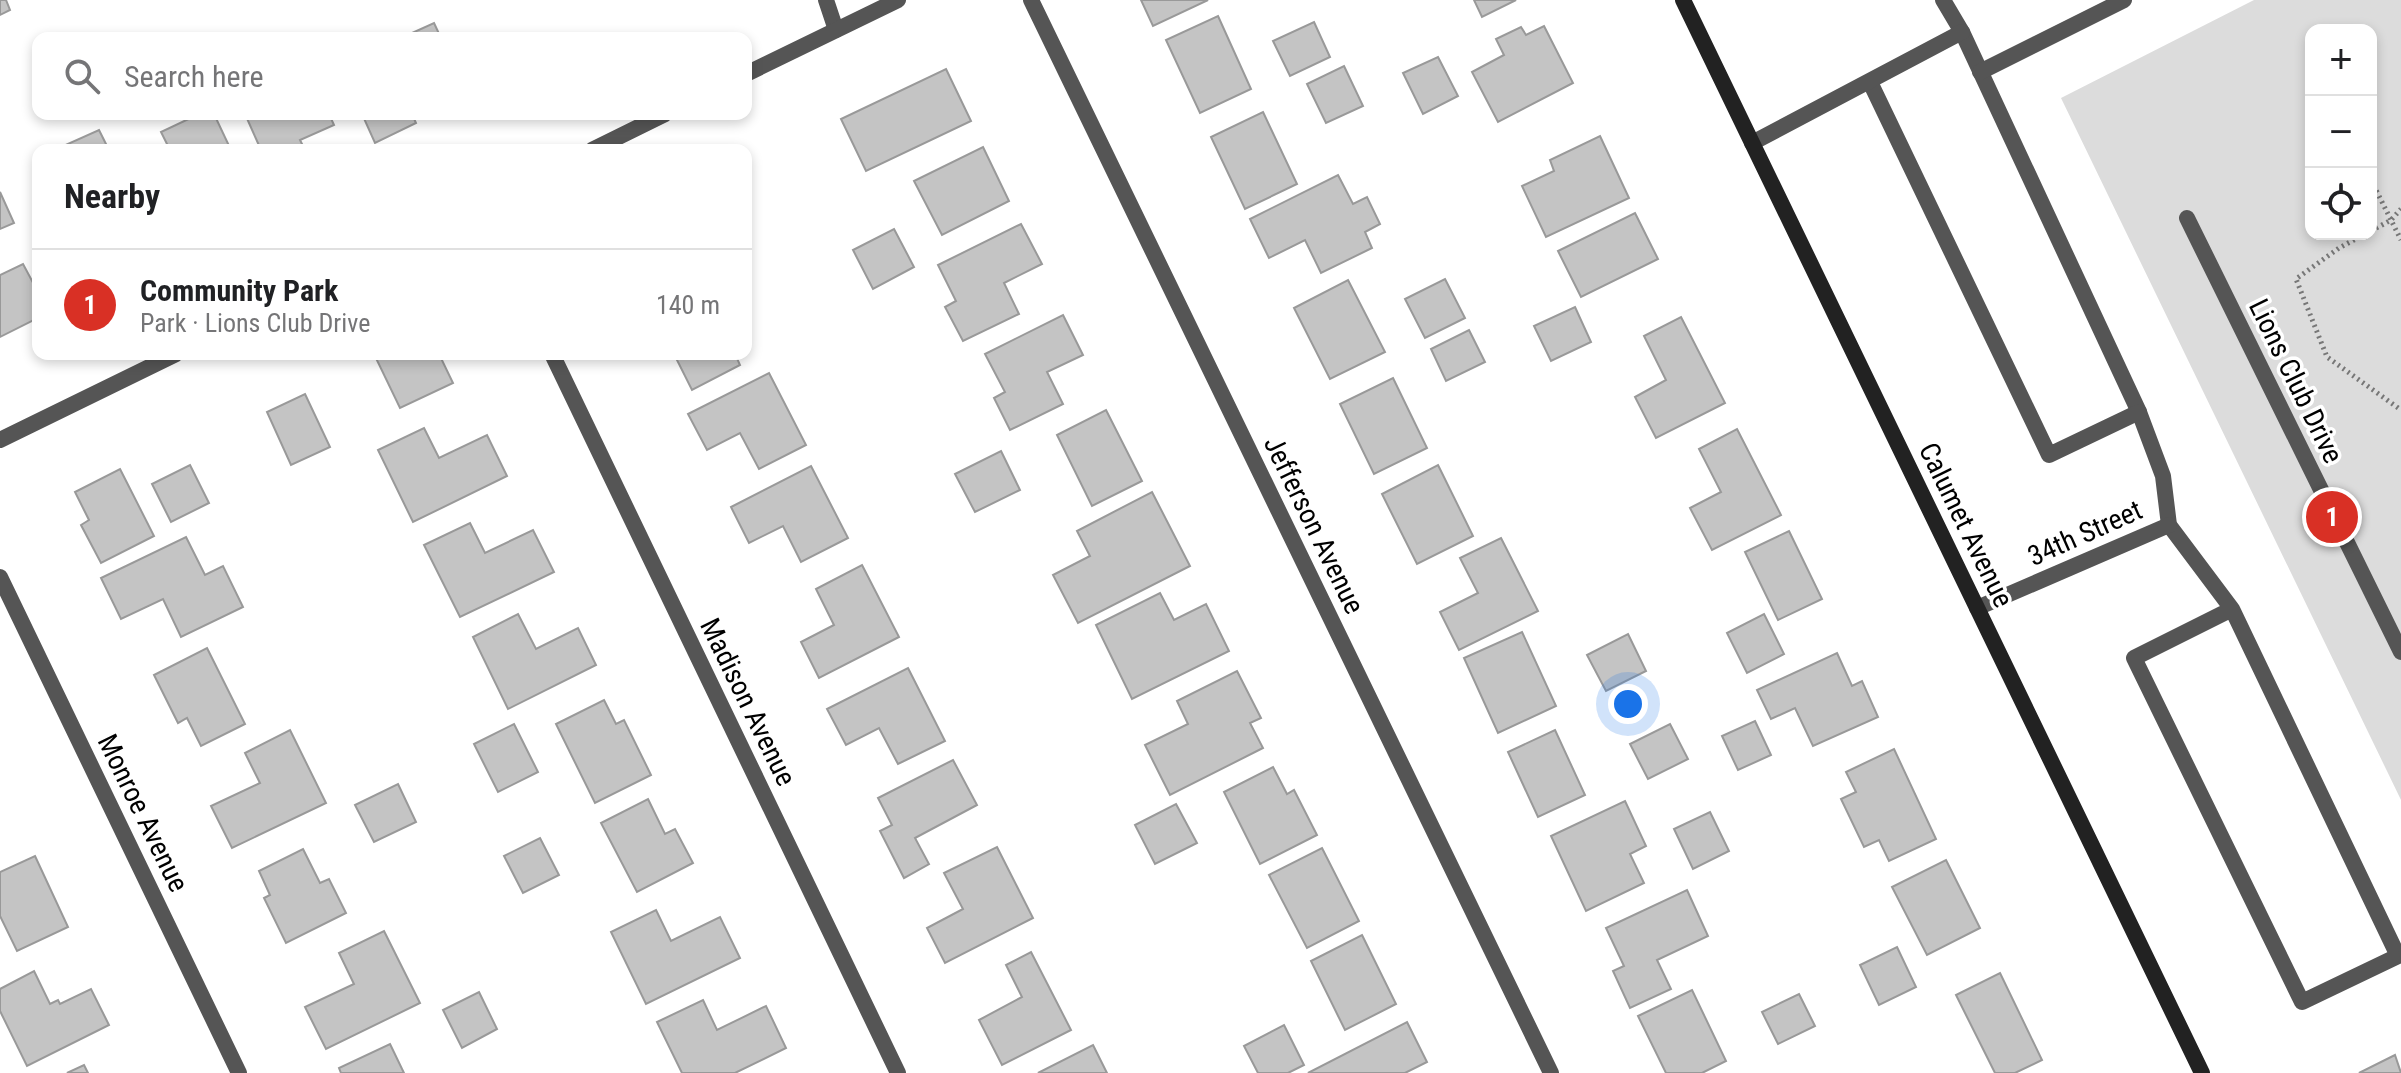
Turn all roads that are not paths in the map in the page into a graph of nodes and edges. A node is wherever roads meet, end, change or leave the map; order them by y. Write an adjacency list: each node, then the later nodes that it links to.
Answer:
1 (826, 0): 7 (street)
2 (898, 0): 7 (street)
3 (1031, 0): 27 (street, Jefferson Avenue)
4 (1683, 0): 13 (main road, Calumet Avenue)
5 (1943, 0): 8 (street)
6 (2124, 0): 10 (street)
7 (836, 30): 9 (street)
8 (1962, 32): 10 (street); 11 (street)
9 (752, 71)
10 (1980, 72): 18 (street)
11 (1870, 82): 13 (street); 18 (street)
12 (653, 120): 14 (street)
13 (1752, 143): 22 (main road, Calumet Avenue)
14 (604, 144)
15 (2187, 218): 24 (street, Lions Club Drive)
16 (164, 360): 19 (street)
17 (555, 360): 26 (street, Madison Avenue)
18 (2139, 412): 20 (street)
19 (0, 440)
20 (2169, 525): 22 (street, 34th Street); 23 (street)
21 (0, 577): 25 (street, Monroe Avenue)
22 (1977, 608): 28 (main road, Calumet Avenue)
23 (2232, 609): 23 (street)
24 (2401, 652)
25 (239, 1073)
26 (898, 1073)
27 (1551, 1073)
28 (2202, 1073)

